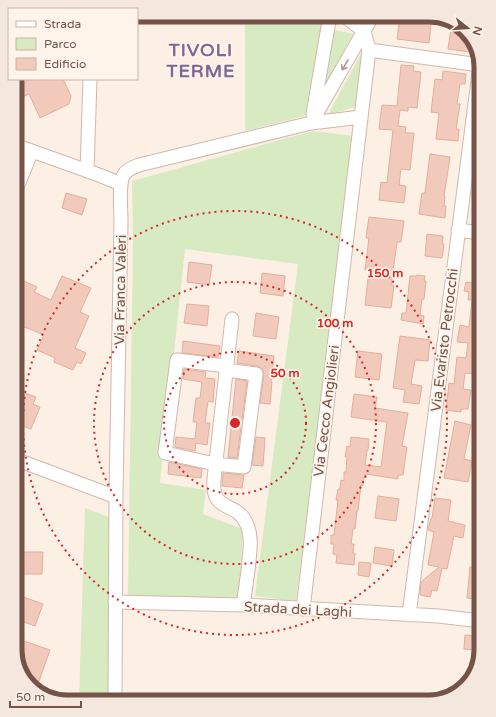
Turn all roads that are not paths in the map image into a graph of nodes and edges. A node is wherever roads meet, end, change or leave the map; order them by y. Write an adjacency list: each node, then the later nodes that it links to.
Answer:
1 (329, 22): 10 (street)
2 (352, 22): 4 (street)
3 (369, 22): 4 (street)
4 (364, 31): 5 (street, Via Cecco Angiolieri); 10 (street, one-way to 10)
5 (368, 50): 6 (street); 9 (street, Via Cecco Angiolieri)
6 (474, 64)
7 (90, 80): 14 (street)
8 (474, 110): 17 (street, Via Evaristo Petrocchi)
9 (361, 117): 10 (street); 26 (street, Via Cecco Angiolieri)
10 (311, 123): 13 (street)
11 (22, 148): 12 (street)
12 (32, 152): 14 (street); 15 (street)
13 (139, 165): 14 (street); 16 (street)
14 (93, 173): 16 (street)
15 (22, 176)
16 (121, 184): 23 (street, Via Franca Valeri)
17 (458, 230): 18 (street); 27 (street, Via Evaristo Petrocchi)
18 (474, 232)
19 (232, 319): 20 (street)
20 (226, 368): 22 (street); 22 (street); 22 (street)
21 (22, 462): 23 (street)
22 (215, 464): 25 (street)
23 (116, 497): 24 (street, Via Franca Valeri)
24 (115, 602): 25 (street, Strada dei Laghi); 29 (street, Via Franca Valeri)
25 (244, 606): 26 (street, Strada dei Laghi)
26 (302, 609): 27 (street, Strada dei Laghi)
27 (409, 615): 28 (street, Strada dei Laghi)
28 (474, 620)
29 (114, 695)

